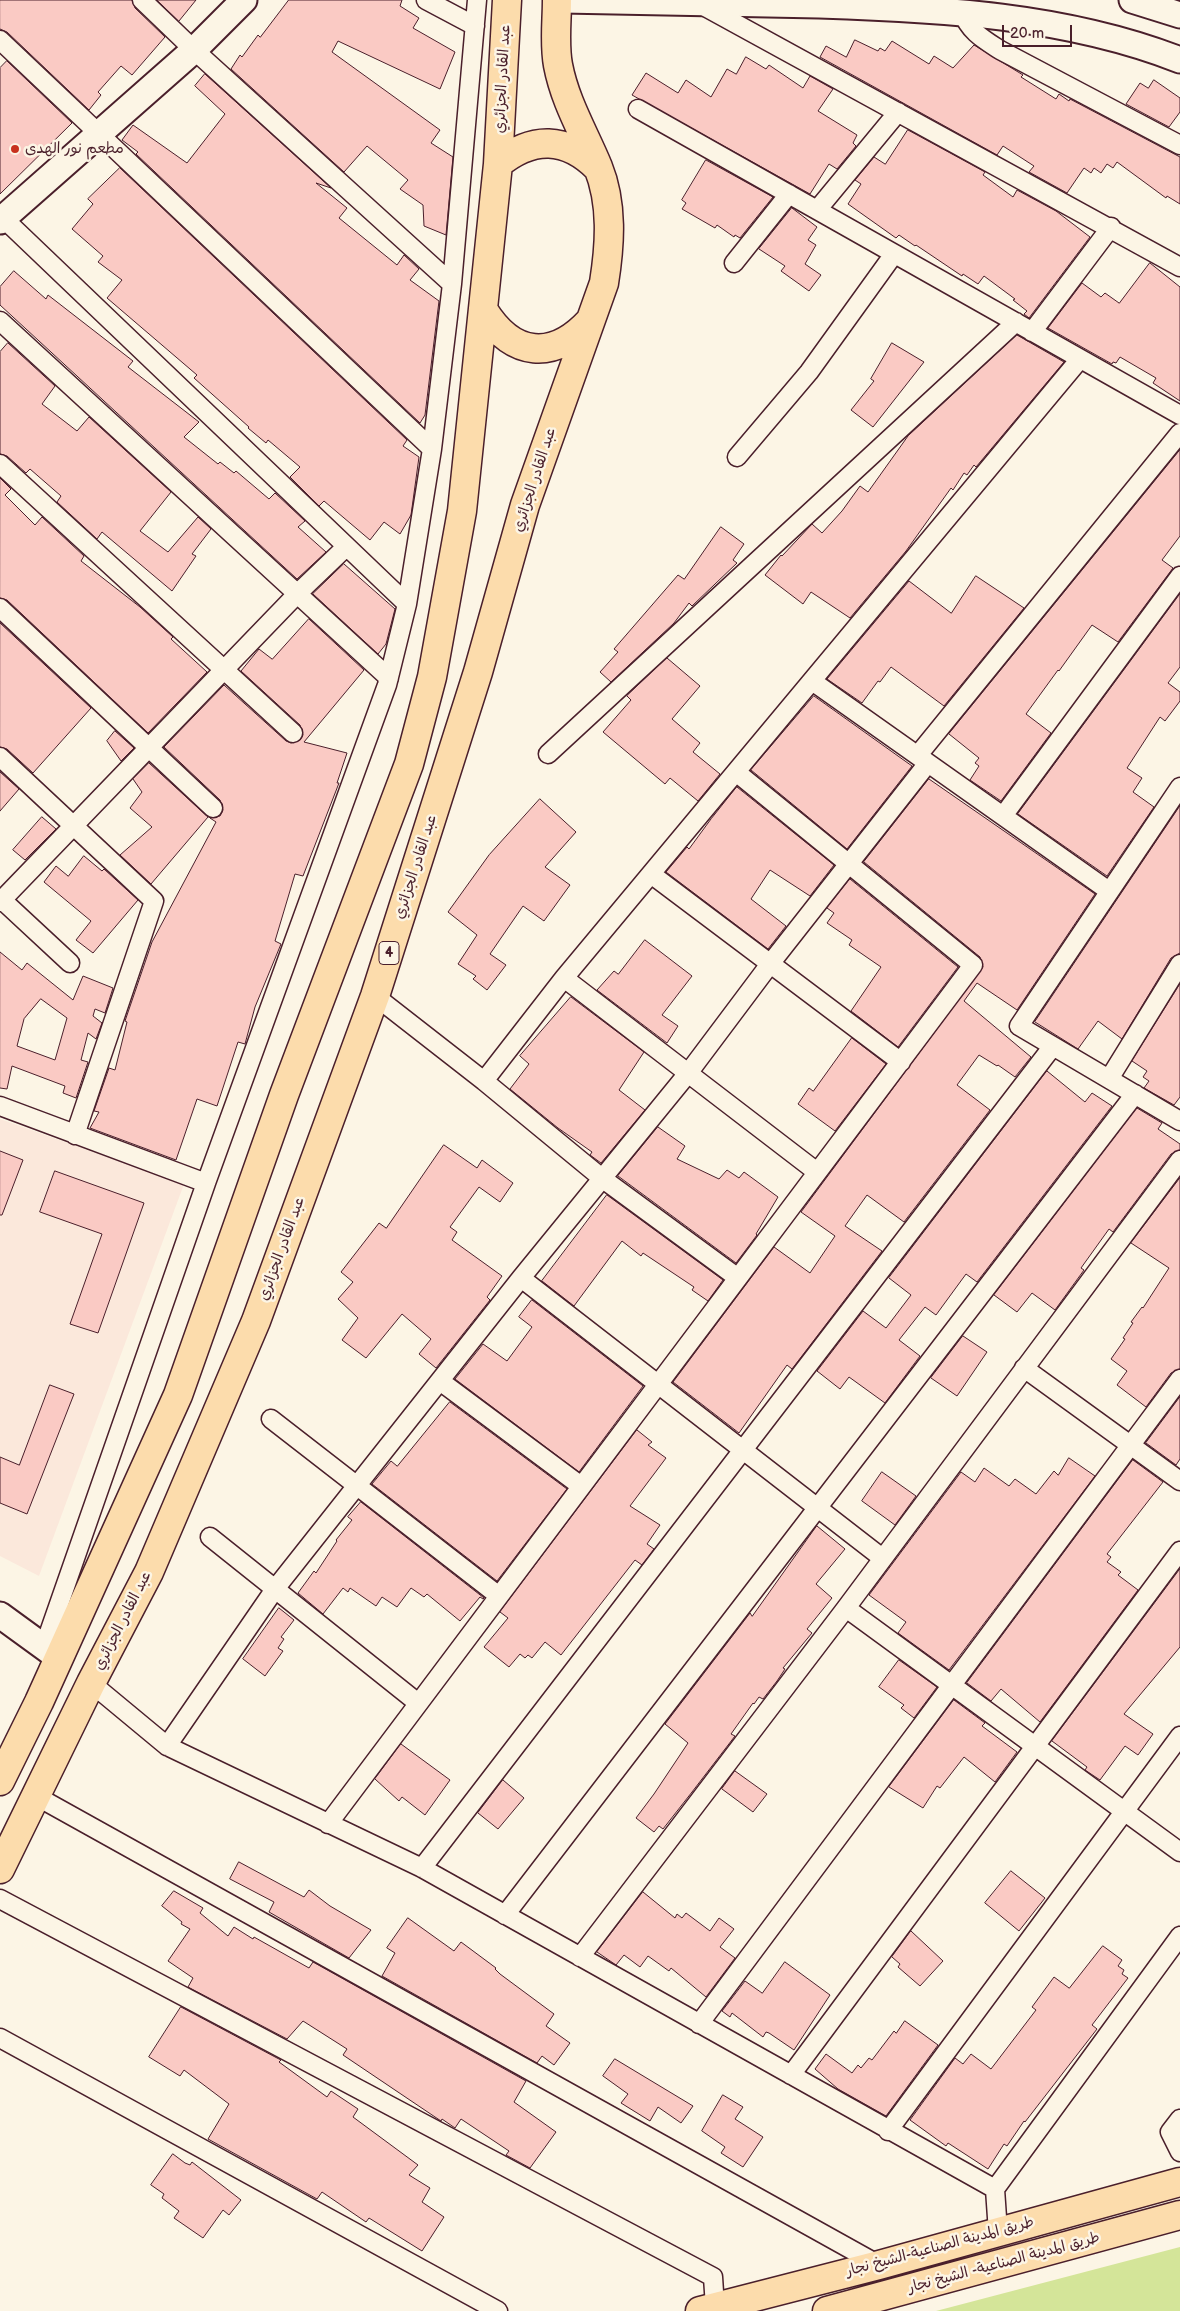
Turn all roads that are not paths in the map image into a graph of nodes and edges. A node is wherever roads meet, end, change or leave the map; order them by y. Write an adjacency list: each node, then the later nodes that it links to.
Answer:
1 (142, 0): 13 (street)
2 (244, 0): 13 (street)
3 (426, 0): 11 (street)
4 (477, 0): 11 (street)
5 (507, 0): 19 (main road, عبد القادر الجزائري)
6 (557, 0): 8 (street); 20 (main road, عبد القادر الجزائري / 4)
7 (1132, 0): 10 (street)
8 (698, 3): 9 (street); 16 (street)
9 (962, 6): 14 (street); 18 (street)
10 (1180, 15)
11 (475, 26): 28 (street)
12 (0, 40): 17 (street)
13 (194, 50): 17 (street); 28 (street)
14 (1180, 60)
15 (638, 109): 21 (street)
16 (898, 112): 22 (street); 24 (street)
17 (100, 133): 23 (street); 37 (street)
18 (1180, 145)
19 (498, 164): 20 (main road); 29 (main road, عبد القادر الجزائري)
20 (599, 169): 30 (main road, عبد القادر الجزائري / 4)
21 (789, 194): 22 (street); 26 (street)
22 (816, 210): 25 (street)
23 (1, 218): 40 (street)
24 (1111, 228): 27 (street); 33 (street)
25 (894, 254): 32 (street); 38 (street)
26 (734, 263)
27 (1180, 267)
28 (452, 284): 37 (street)
29 (484, 311): 30 (main road); 100 (main road, عبد القادر الجزائري)
30 (591, 320): 66 (main road, عبد القادر الجزائري / 4)
31 (0, 321): 42 (street)
32 (1016, 322): 33 (street); 50 (street)
33 (1032, 332): 34 (street)
34 (1080, 359): 35 (street); 47 (street)
35 (1180, 416)
36 (1180, 434): 52 (street)
37 (432, 449): 43 (street)
38 (737, 457)
39 (0, 464): 45 (street)
40 (346, 547): 42 (street); 43 (street)
41 (1180, 576): 56 (street)
42 (298, 593): 45 (street); 46 (street)
43 (407, 604): 46 (street)
44 (0, 608): 49 (street)
45 (225, 670): 48 (street); 49 (street)
46 (389, 678): 79 (street)
47 (812, 681): 52 (street); 53 (street)
48 (293, 733)
49 (149, 748): 55 (street); 57 (street)
50 (548, 754)
51 (0, 757): 57 (street)
52 (923, 759): 56 (street); 58 (street)
53 (736, 772): 58 (street); 59 (street)
54 (1180, 787): 60 (street)
55 (214, 808)
56 (1003, 816): 60 (street)
57 (74, 826): 61 (street); 75 (street)
58 (850, 863): 63 (street); 68 (street)
59 (651, 874): 63 (street); 65 (street)
60 (1109, 891): 67 (street)
61 (1, 900): 62 (street)
62 (70, 963)
63 (770, 964): 68 (street); 69 (street)
64 (1180, 964): 70 (street)
65 (564, 978): 69 (street); 71 (street)
66 (375, 996): 71 (street); 101 (main road, عبد القادر الجزائري / 4)
67 (1053, 1046): 70 (street); 88 (street)
68 (901, 1062): 77 (street)
69 (688, 1072): 77 (street); 78 (street)
70 (1109, 1079): 72 (street)
71 (484, 1081): 78 (street)
72 (1135, 1094): 74 (street); 92 (street)
73 (0, 1106): 75 (street)
74 (1180, 1121)
75 (74, 1135): 79 (street)
76 (1180, 1160): 82 (street)
77 (817, 1172): 81 (street)
78 (603, 1179): 80 (street); 81 (street)
79 (206, 1183): 100 (street)
80 (521, 1278): 84 (street); 85 (street)
81 (738, 1278): 85 (street)
82 (1024, 1368): 87 (street); 95 (street)
83 (1180, 1379): 87 (street)
84 (440, 1381): 90 (street); 91 (street)
85 (658, 1384): 88 (street); 91 (street)
86 (271, 1420): 90 (street)
87 (1130, 1446): 89 (street); 102 (street)
88 (743, 1450): 92 (street); 112 (street)
89 (1180, 1481)
90 (357, 1486): 96 (street); 97 (street)
91 (581, 1486): 97 (street)
92 (818, 1508): 95 (street); 115 (street)
93 (210, 1537): 96 (street)
94 (1180, 1551): 106 (street)
95 (881, 1558): 98 (street)
96 (276, 1589): 103 (street); 105 (street)
97 (499, 1596): 103 (street)
98 (846, 1608): 102 (street); 117 (street)
99 (0, 1614): 100 (street)
100 (52, 1652): 107 (main road, عبد القادر الجزائري)
101 (91, 1683): 105 (street); 108 (main road, عبد القادر الجزائري / 4)
102 (952, 1685): 106 (street); 118 (street)
103 (418, 1703): 110 (street)
104 (1180, 1736): 109 (street)
105 (167, 1746): 110 (street)
106 (1035, 1746): 109 (street); 120 (street)
107 (0, 1781)
108 (36, 1796): 113 (main road, عبد القادر الجزائري / 4); 128 (street)
109 (1124, 1812): 111 (street); 122 (street)
110 (328, 1824): 112 (street)
111 (1180, 1852)
112 (422, 1868): 115 (street)
113 (0, 1869)
114 (0, 1898): 130 (street)
115 (505, 1915): 117 (street)
116 (1180, 1936): 125 (street)
117 (580, 1957): 118 (street)
118 (699, 2024): 120 (street)
119 (0, 2038): 131 (street)
120 (791, 2075): 122 (street)
121 (1180, 2119): 123 (street)
122 (888, 2130): 125 (street)
123 (1180, 2152)
124 (1180, 2182): 127 (main road, طريق المدينة الصناعية-الشيخ نجار)
125 (994, 2189): 127 (street)
126 (1180, 2215): 132 (main road, طريق المدينة الصناعية- الشيخ نجار)
127 (998, 2232): 128 (main road, طريق المدينة الصناعية-الشيخ نجار)
128 (879, 2265): 129 (main road, طريق المدينة الصناعية-الشيخ نجار)
129 (760, 2303): 130 (main road, طريق المدينة الصناعية-الشيخ نجار)
130 (708, 2309)
131 (498, 2311)
132 (827, 2311)

